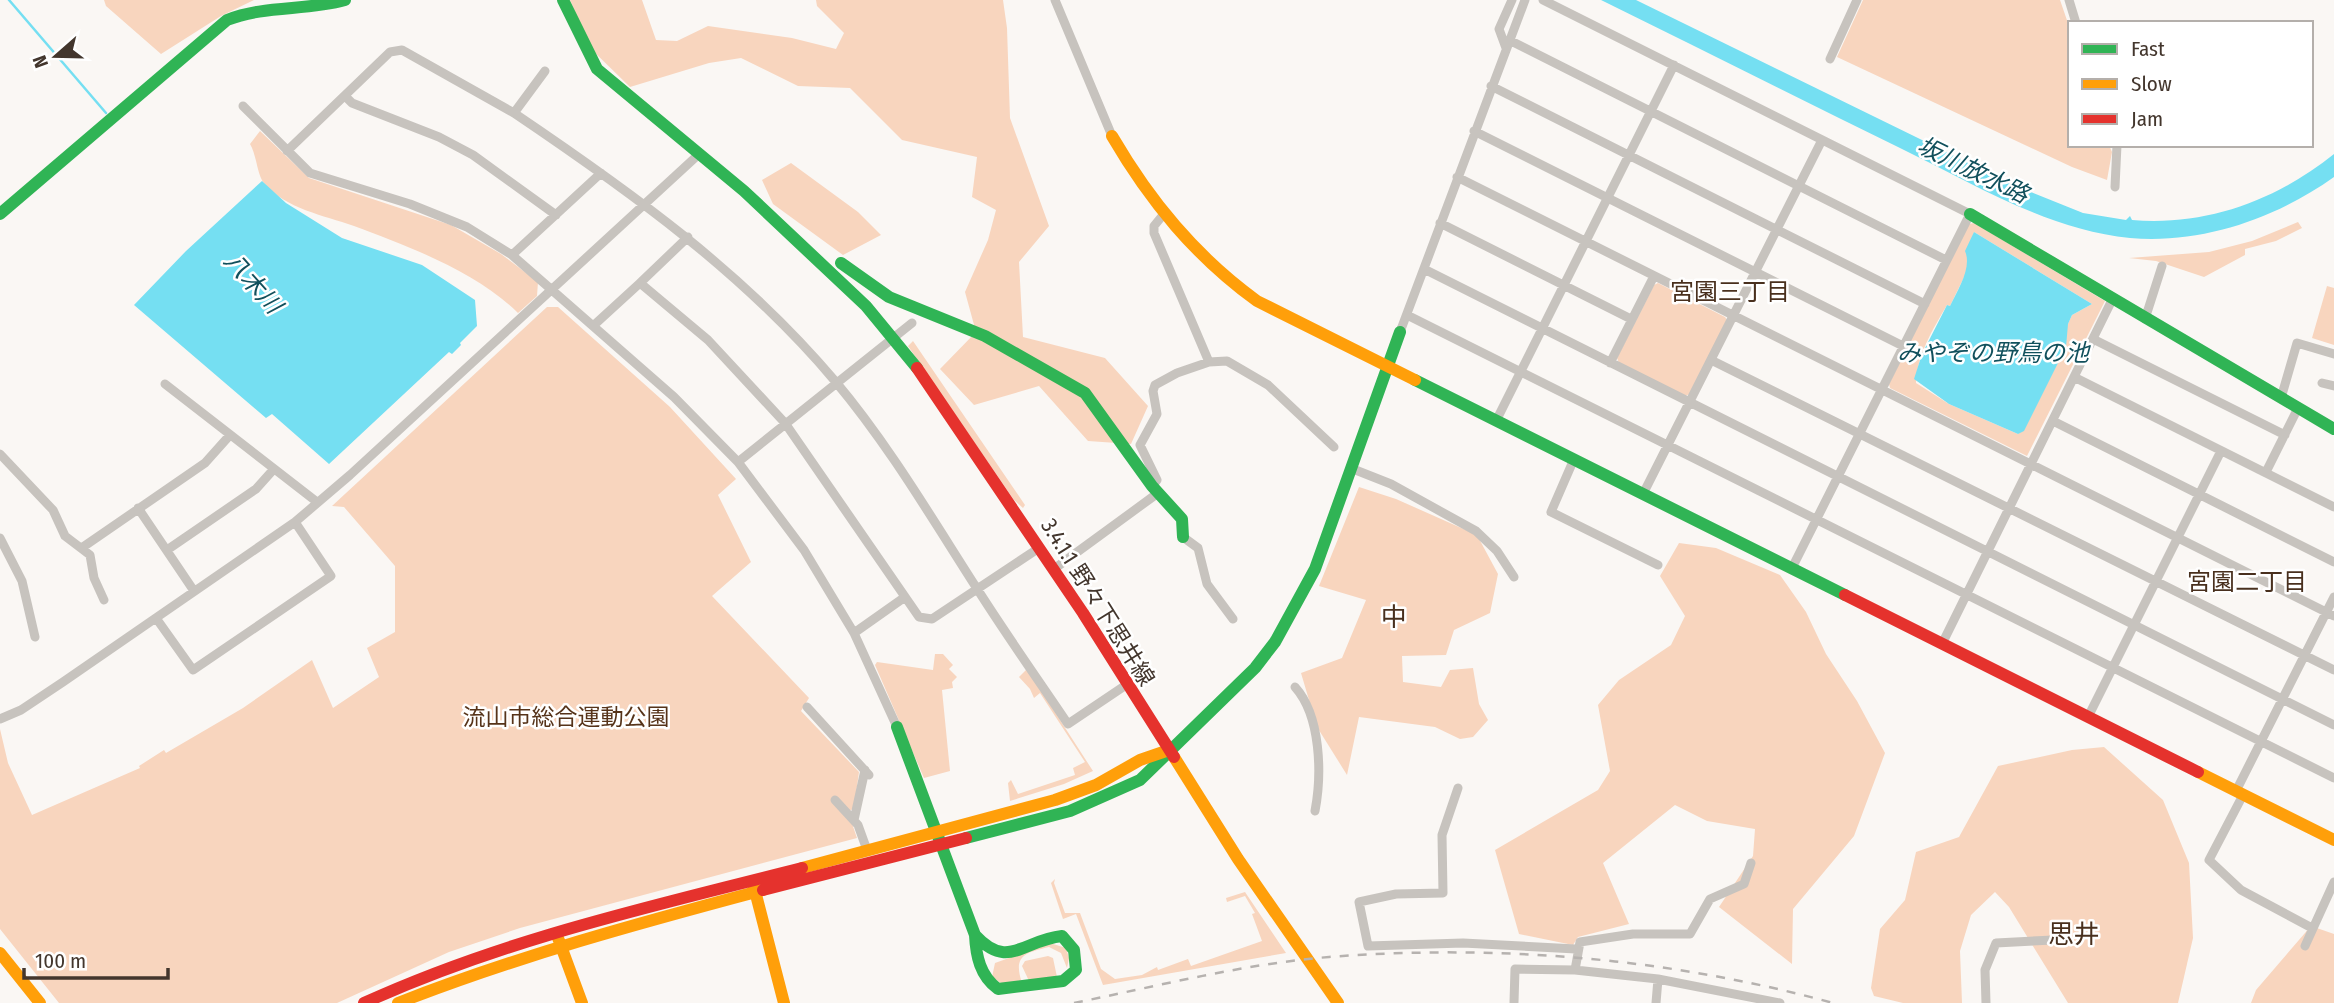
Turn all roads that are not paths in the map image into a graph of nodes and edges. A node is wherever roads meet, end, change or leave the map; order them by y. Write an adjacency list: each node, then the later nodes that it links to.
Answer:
1 (345, 0): 32 (street)
2 (563, 0): 25 (street, 3.4.1.1 野々下思井線)
3 (1055, 0): 20 (street)
4 (1512, 0): 10 (street)
5 (1524, 0): 10 (street)
6 (1543, 0): 12 (street)
7 (1857, 0): 11 (street)
8 (2069, 0): 9 (street)
9 (2075, 21)
10 (1507, 44): 14 (street); 17 (street)
11 (1830, 59)
12 (1674, 65): 17 (street); 21 (street)
13 (545, 71): 18 (street)
14 (1491, 86): 19 (street); 24 (street)
15 (345, 96): 18 (street); 23 (street); 34 (street)
16 (243, 106): 23 (street)
17 (1650, 111): 24 (street); 28 (street)
18 (514, 113): 26 (street)
19 (1474, 131): 27 (street); 30 (street)
20 (1112, 136): 35 (street)
21 (1821, 142): 28 (street); 33 (street)
22 (2117, 147): 29 (street)
23 (287, 151): 40 (street)
24 (1629, 154): 30 (street); 37 (street)
25 (698, 155): 31 (street); 60 (street, 3.4.1.1 野々下思井線)
26 (601, 173): 31 (street); 34 (street)
27 (1457, 177): 36 (street); 39 (street)
28 (1799, 186): 37 (street); 41 (street)
29 (2115, 187)
30 (1607, 198): 39 (street); 45 (street)
31 (644, 204): 38 (street); 49 (street)
32 (0, 214)
33 (1970, 214): 41 (street); 50 (street)
34 (556, 215): 40 (street)
35 (1163, 215): 65 (street); 67 (street)
36 (1440, 223): 44 (street); 48 (street)
37 (1777, 230): 45 (street); 51 (street)
38 (688, 237): 47 (street); 70 (street)
39 (1585, 241): 46 (street); 48 (street)
40 (512, 255): 49 (street)
41 (1947, 260): 51 (street)
42 (841, 263): 96 (street)
43 (2162, 266): 55 (street)
44 (1424, 269): 52 (street); 58 (street)
45 (1756, 272): 53 (street); 62 (street)
46 (1654, 276): 53 (street); 54 (street)
47 (640, 283): 57 (street); 80 (street)
48 (1563, 285): 54 (street); 58 (street)
49 (551, 289): 57 (street); 99 (street)
50 (2112, 300): 55 (street); 61 (street)
51 (1925, 304): 62 (street)
52 (1406, 315): 59 (street); 68 (street)
53 (1733, 316): 64 (street); 74 (street)
54 (1631, 319): 66 (street)
55 (2145, 319): 75 (street)
56 (912, 323): 60 (street)
57 (593, 326): 90 (street)
58 (1542, 328): 66 (street); 68 (street)
59 (1400, 331): 67 (street)
60 (894, 338): 70 (street); 109 (street, 3.4.1.1 野々下思井線)
61 (2093, 339): 69 (street); 84 (street)
62 (1903, 346): 74 (street)
63 (2334, 354): 75 (street)
64 (1711, 360): 76 (street); 82 (street)
65 (1209, 362): 86 (street); 96 (street)
66 (1610, 363): 76 (street)
67 (1387, 367): 78 (street); 92 (street)
68 (1521, 371): 78 (street); 85 (street)
69 (2074, 377): 79 (street); 87 (street)
70 (836, 382): 80 (street); 118 (street)
71 (2322, 383): 73 (street)
72 (165, 384): 83 (street)
73 (2334, 387)
74 (1881, 390): 82 (street); 91 (street)
75 (2281, 398): 77 (street)
76 (1689, 403): 85 (street); 95 (street)
77 (2298, 408): 81 (street); 84 (street)
78 (1496, 421): 89 (street)
79 (2053, 421): 91 (street); 98 (street)
80 (785, 423): 90 (street); 121 (street)
81 (2334, 429)
82 (1860, 434): 95 (street); 100 (street)
83 (230, 435): 93 (street); 102 (street)
84 (2284, 435): 94 (street)
85 (1668, 446): 97 (street); 103 (street)
86 (1335, 447)
87 (2221, 452): 94 (street); 98 (street)
88 (0, 454): 108 (street)
89 (1574, 459): 97 (street); 113 (street)
90 (738, 462): 128 (street)
91 (2031, 464): 100 (street); 107 (street)
92 (1353, 469): 116 (street); 143 (street)
93 (273, 470): 99 (street); 110 (street)
94 (2266, 472): 101 (street)
95 (1838, 477): 103 (street); 111 (street)
96 (1155, 489): 105 (street); 115 (street)
97 (1643, 494): 114 (street)
98 (2200, 495): 107 (street); 112 (street)
99 (317, 502): 104 (street)
100 (2010, 507): 111 (street); 117 (street)
101 (2334, 507)
102 (138, 508): 108 (street); 110 (street)
103 (1816, 520): 114 (street); 120 (street)
104 (295, 522): 119 (street); 125 (street)
105 (1183, 537): 126 (street)
106 (0, 538): 129 (street)
107 (2178, 538): 117 (street); 124 (street)
108 (83, 547): 123 (street)
109 (1039, 548): 115 (street, 3.4.1.1 野々下思井線); 118 (street)
110 (167, 550): 119 (street)
111 (1987, 551): 120 (street); 127 (street)
112 (2334, 562)
113 (1658, 565)
114 (1792, 568): 130 (street)
115 (1054, 569): 134 (street, 3.4.1.1 野々下思井線)
116 (1514, 577)
117 (2155, 581): 127 (street); 131 (street)
118 (978, 590): 121 (street); 134 (street)
119 (194, 592): 125 (street)
120 (1966, 594): 130 (street); 132 (street)
121 (905, 597): 128 (street)
122 (2334, 597): 124 (street)
123 (104, 600)
124 (2330, 614): 131 (street)
125 (156, 618): 139 (street)
126 (1233, 619)
127 (2134, 625): 132 (street); 136 (street)
128 (854, 632): 141 (street)
129 (35, 637)
130 (1942, 644): 138 (street)
131 (2304, 656): 133 (street); 136 (street)
132 (2113, 668): 138 (street); 142 (street)
133 (2334, 670)
134 (1126, 685): 143 (street, 3.4.1.1 野々下思井線)
135 (1295, 687): 148 (street)
136 (2282, 699): 140 (street); 142 (street)
137 (807, 707): 149 (street)
138 (2088, 717): 146 (street)
139 (0, 719)
140 (2334, 725)
141 (897, 727): 150 (street)
142 (2261, 742): 144 (street); 146 (street)
143 (1168, 750): 150 (street); 152 (street); 175 (street, 3.4.1.1 野々下思井線)
144 (2334, 778)
145 (1458, 788): 163 (street)
146 (2239, 793): 151 (street); 158 (street)
147 (835, 800): 149 (street)
148 (1315, 811)
149 (853, 820): 153 (street)
150 (937, 832): 152 (street); 153 (street)
151 (2334, 840)
152 (942, 846): 157 (street); 159 (street)
153 (867, 850): 155 (street)
154 (1751, 863): 163 (street)
155 (752, 880): 157 (street); 160 (street)
156 (2334, 882): 158 (street)
157 (755, 894): 160 (street); 174 (street)
158 (2312, 928): 162 (street)
159 (975, 935): 165 (street); 167 (street)
160 (558, 937): 171 (street); 172 (street); 173 (street)
161 (2053, 940): 178 (street)
162 (2305, 946)
163 (1576, 949): 166 (street)
164 (0, 953): 170 (street)
165 (994, 954): 167 (street); 167 (street)
166 (1575, 971): 168 (street); 169 (street)
167 (986, 979)
168 (1658, 979): 176 (street); 177 (street)
169 (1514, 1002)
170 (40, 1003)
171 (364, 1003)
172 (398, 1003)
173 (582, 1003)
174 (784, 1003)
175 (1338, 1003)
176 (1656, 1003)
177 (1780, 1003)
178 (1986, 1003)

